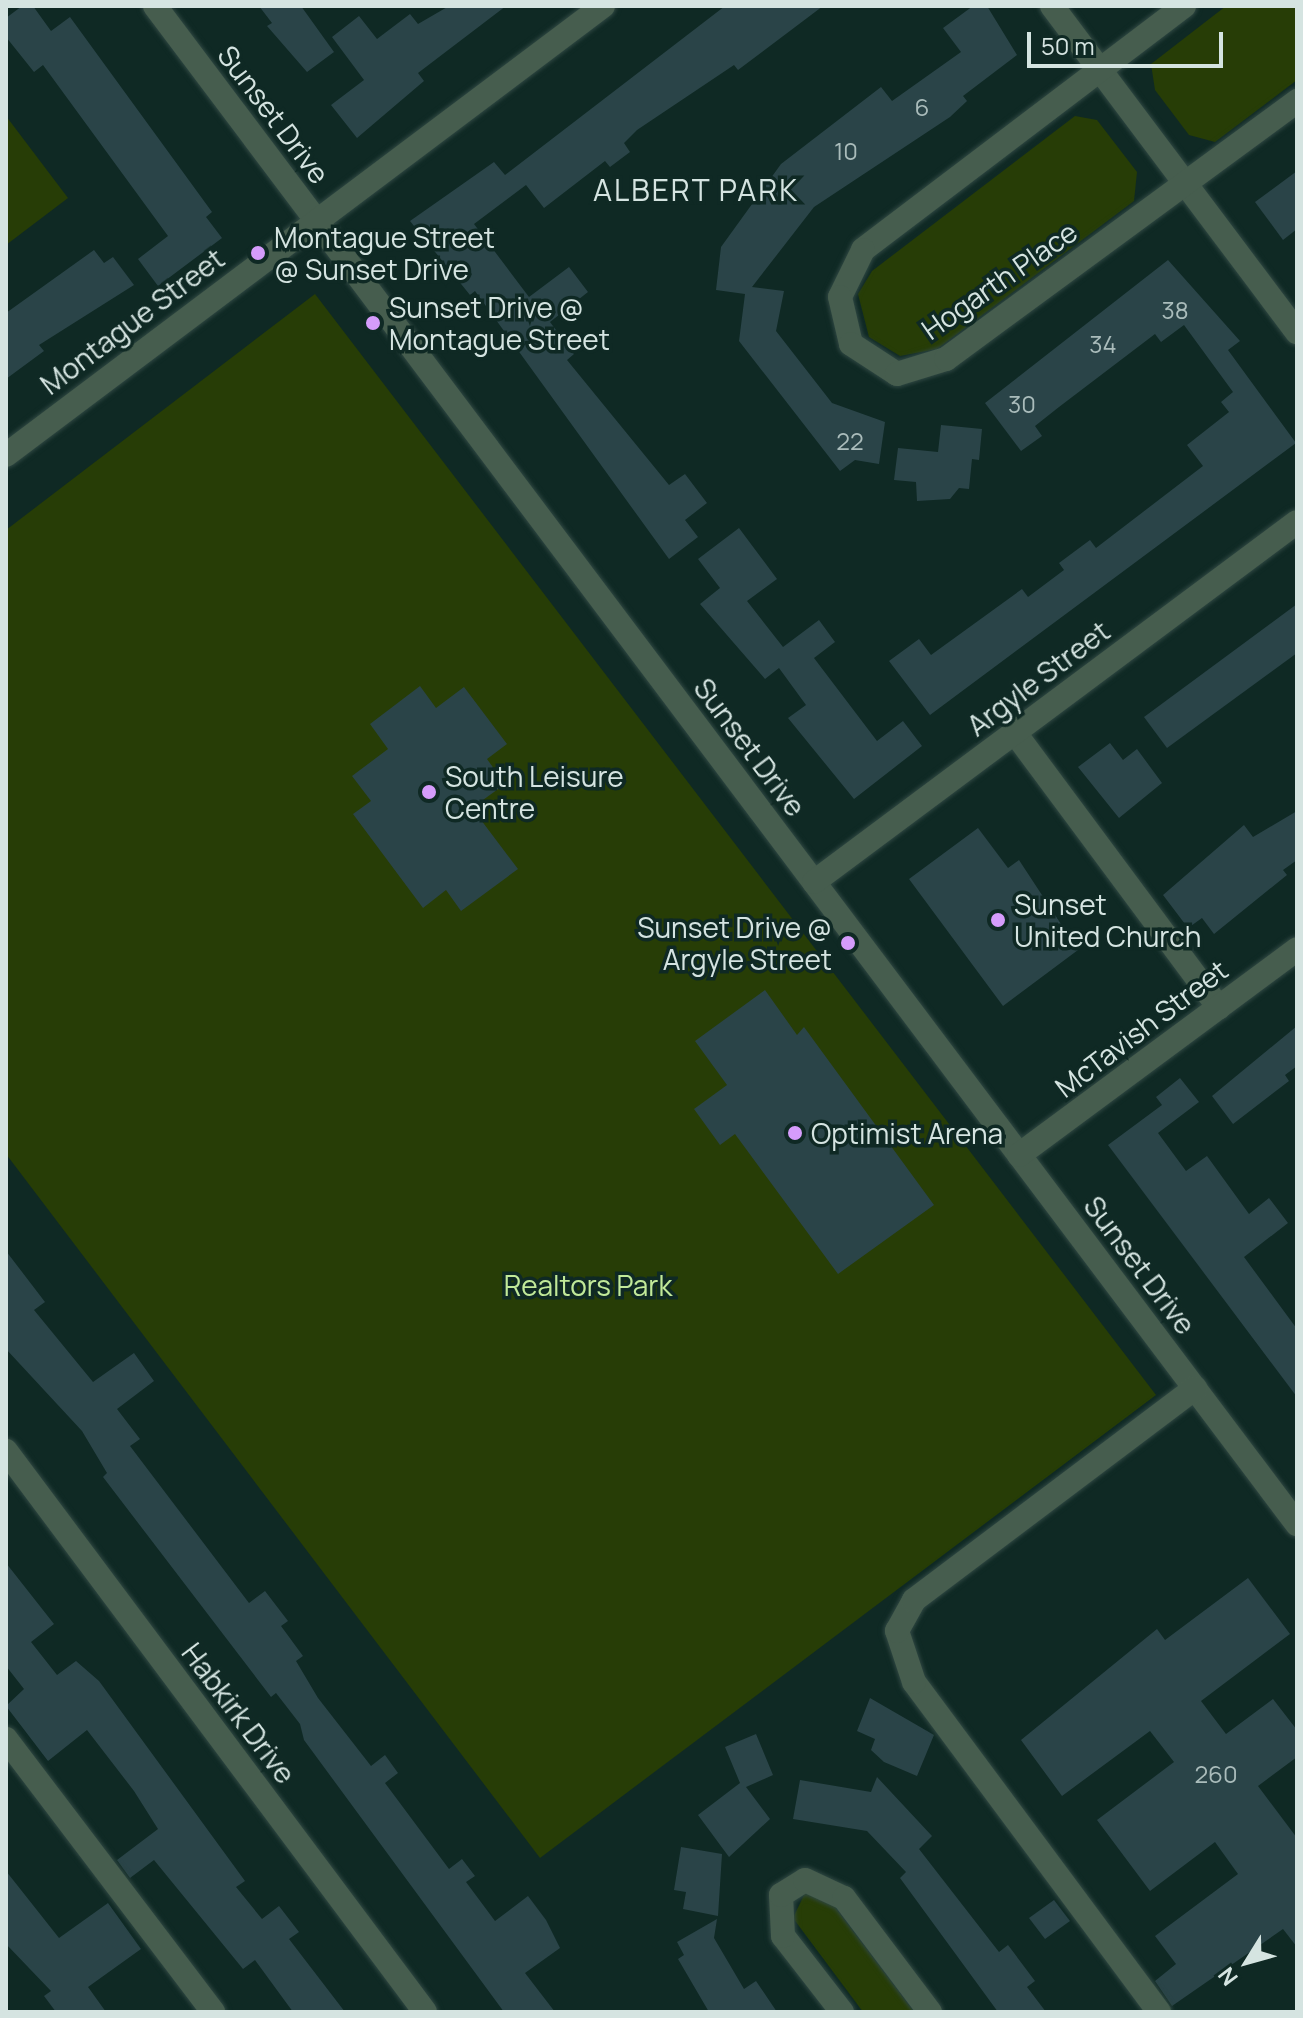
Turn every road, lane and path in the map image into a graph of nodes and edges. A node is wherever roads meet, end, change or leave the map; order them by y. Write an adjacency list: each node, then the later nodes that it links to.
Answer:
1 (155, 6): 8 (street, Sunset Drive)
2 (1052, 6): 5 (street)
3 (1184, 6): 5 (street)
4 (592, 9): 8 (street, Montague Street)
5 (1099, 70): 7 (street); 7 (street, Hogarth Place)
6 (1297, 101): 7 (street)
7 (1185, 182): 9 (street)
8 (316, 219): 10 (street, Montague Street); 13 (street, Sunset Drive)
9 (1297, 332)
10 (6, 455)
11 (1297, 522): 12 (street, Argyle Street)
12 (1015, 733): 13 (street, Argyle Street); 15 (street)
13 (814, 882): 16 (street, Sunset Drive)
14 (1297, 949): 15 (street, McTavish Street)
15 (1219, 1008): 16 (street, McTavish Street)
16 (1019, 1155): 17 (street, Sunset Drive)
17 (1195, 1388): 19 (street, Sunset Drive); 25 (street)
18 (8, 1458): 22 (street, Habkirk Drive)
19 (1297, 1524)
20 (6, 1739): 21 (street)
21 (213, 2012)
22 (425, 2012)
23 (842, 2012): 24 (street)
24 (930, 2012)
25 (1159, 2012)

